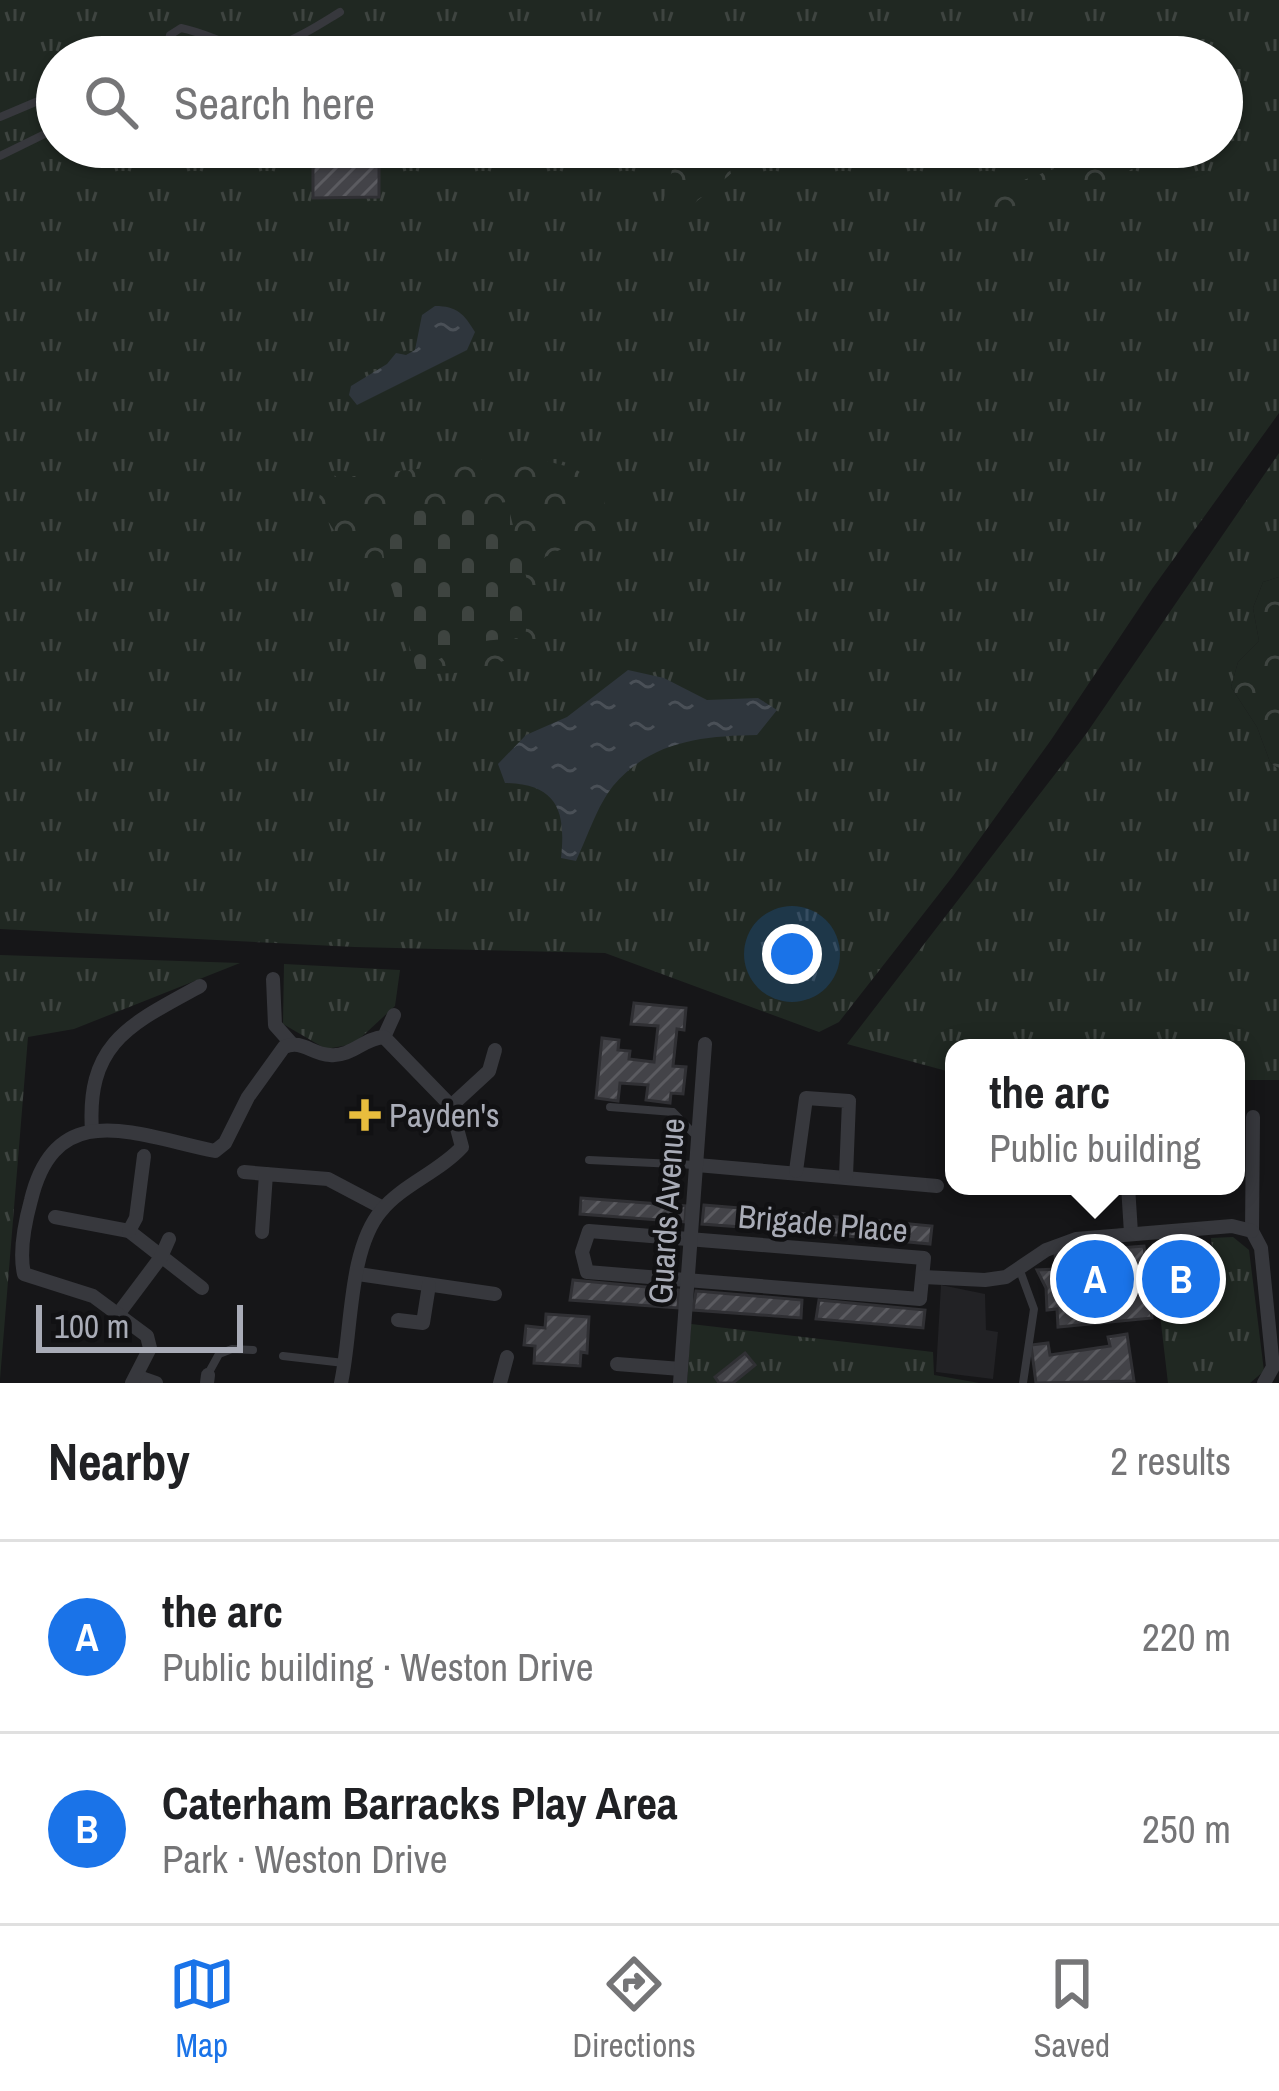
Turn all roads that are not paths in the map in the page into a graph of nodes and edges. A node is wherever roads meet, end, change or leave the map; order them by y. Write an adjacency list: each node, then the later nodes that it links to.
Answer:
1 (340, 12): 4 (lane)
2 (170, 36): 3 (lane)
3 (215, 36)
4 (296, 36)
5 (36, 102): 6 (lane)
6 (0, 117)
7 (36, 138): 8 (lane)
8 (0, 156)
9 (273, 980): 13 (street)
10 (200, 986): 19 (street)
11 (394, 1015): 12 (street)
12 (384, 1036): 13 (street); 16 (street)
13 (291, 1043): 19 (street)
14 (705, 1044): 20 (street, Guards Avenue)
15 (495, 1050): 16 (street)
16 (451, 1106): 30 (street)
17 (610, 1108): 20 (lane)
18 (1253, 1118): 32 (street)
19 (92, 1131): 47 (street)
20 (699, 1139): 23 (street, Guards Avenue)
21 (144, 1156): 33 (street)
22 (589, 1160): 23 (lane)
23 (697, 1165): 24 (street); 37 (street, Guards Avenue)
24 (796, 1171): 27 (street); 27 (street)
25 (244, 1172): 26 (street)
26 (266, 1174): 30 (street); 34 (street)
27 (846, 1176): 28 (street)
28 (937, 1186)
29 (1129, 1195): 35 (street)
30 (383, 1208): 40 (street)
31 (55, 1217): 33 (street)
32 (1252, 1231): 35 (street); 46 (street)
33 (129, 1232): 38 (street)
34 (262, 1232)
35 (1131, 1233): 39 (street)
36 (169, 1239): 38 (street)
37 (691, 1239): 41 (street, Brigade Place); 42 (street, Guards Avenue); 42 (street, Brigade Place)
38 (161, 1257): 44 (street); 47 (street)
39 (1019, 1268): 41 (street); 61 (lane)
40 (358, 1274): 43 (street); 52 (street)
41 (922, 1277): 42 (street, Brigade Place)
42 (688, 1279): 54 (street, Guards Avenue)
43 (429, 1285): 45 (street); 48 (street)
44 (202, 1288)
45 (496, 1294)
46 (1274, 1311): 57 (street)
47 (119, 1313): 56 (street)
48 (398, 1321)
49 (253, 1350): 55 (lane)
50 (283, 1356): 52 (lane)
51 (507, 1357): 60 (street)
52 (345, 1363): 59 (street)
53 (617, 1364): 54 (street)
54 (680, 1376)
55 (208, 1379)
56 (134, 1380): 58 (street)
57 (1266, 1382)
58 (156, 1383)
59 (341, 1383)
60 (500, 1383)
61 (1022, 1383)

